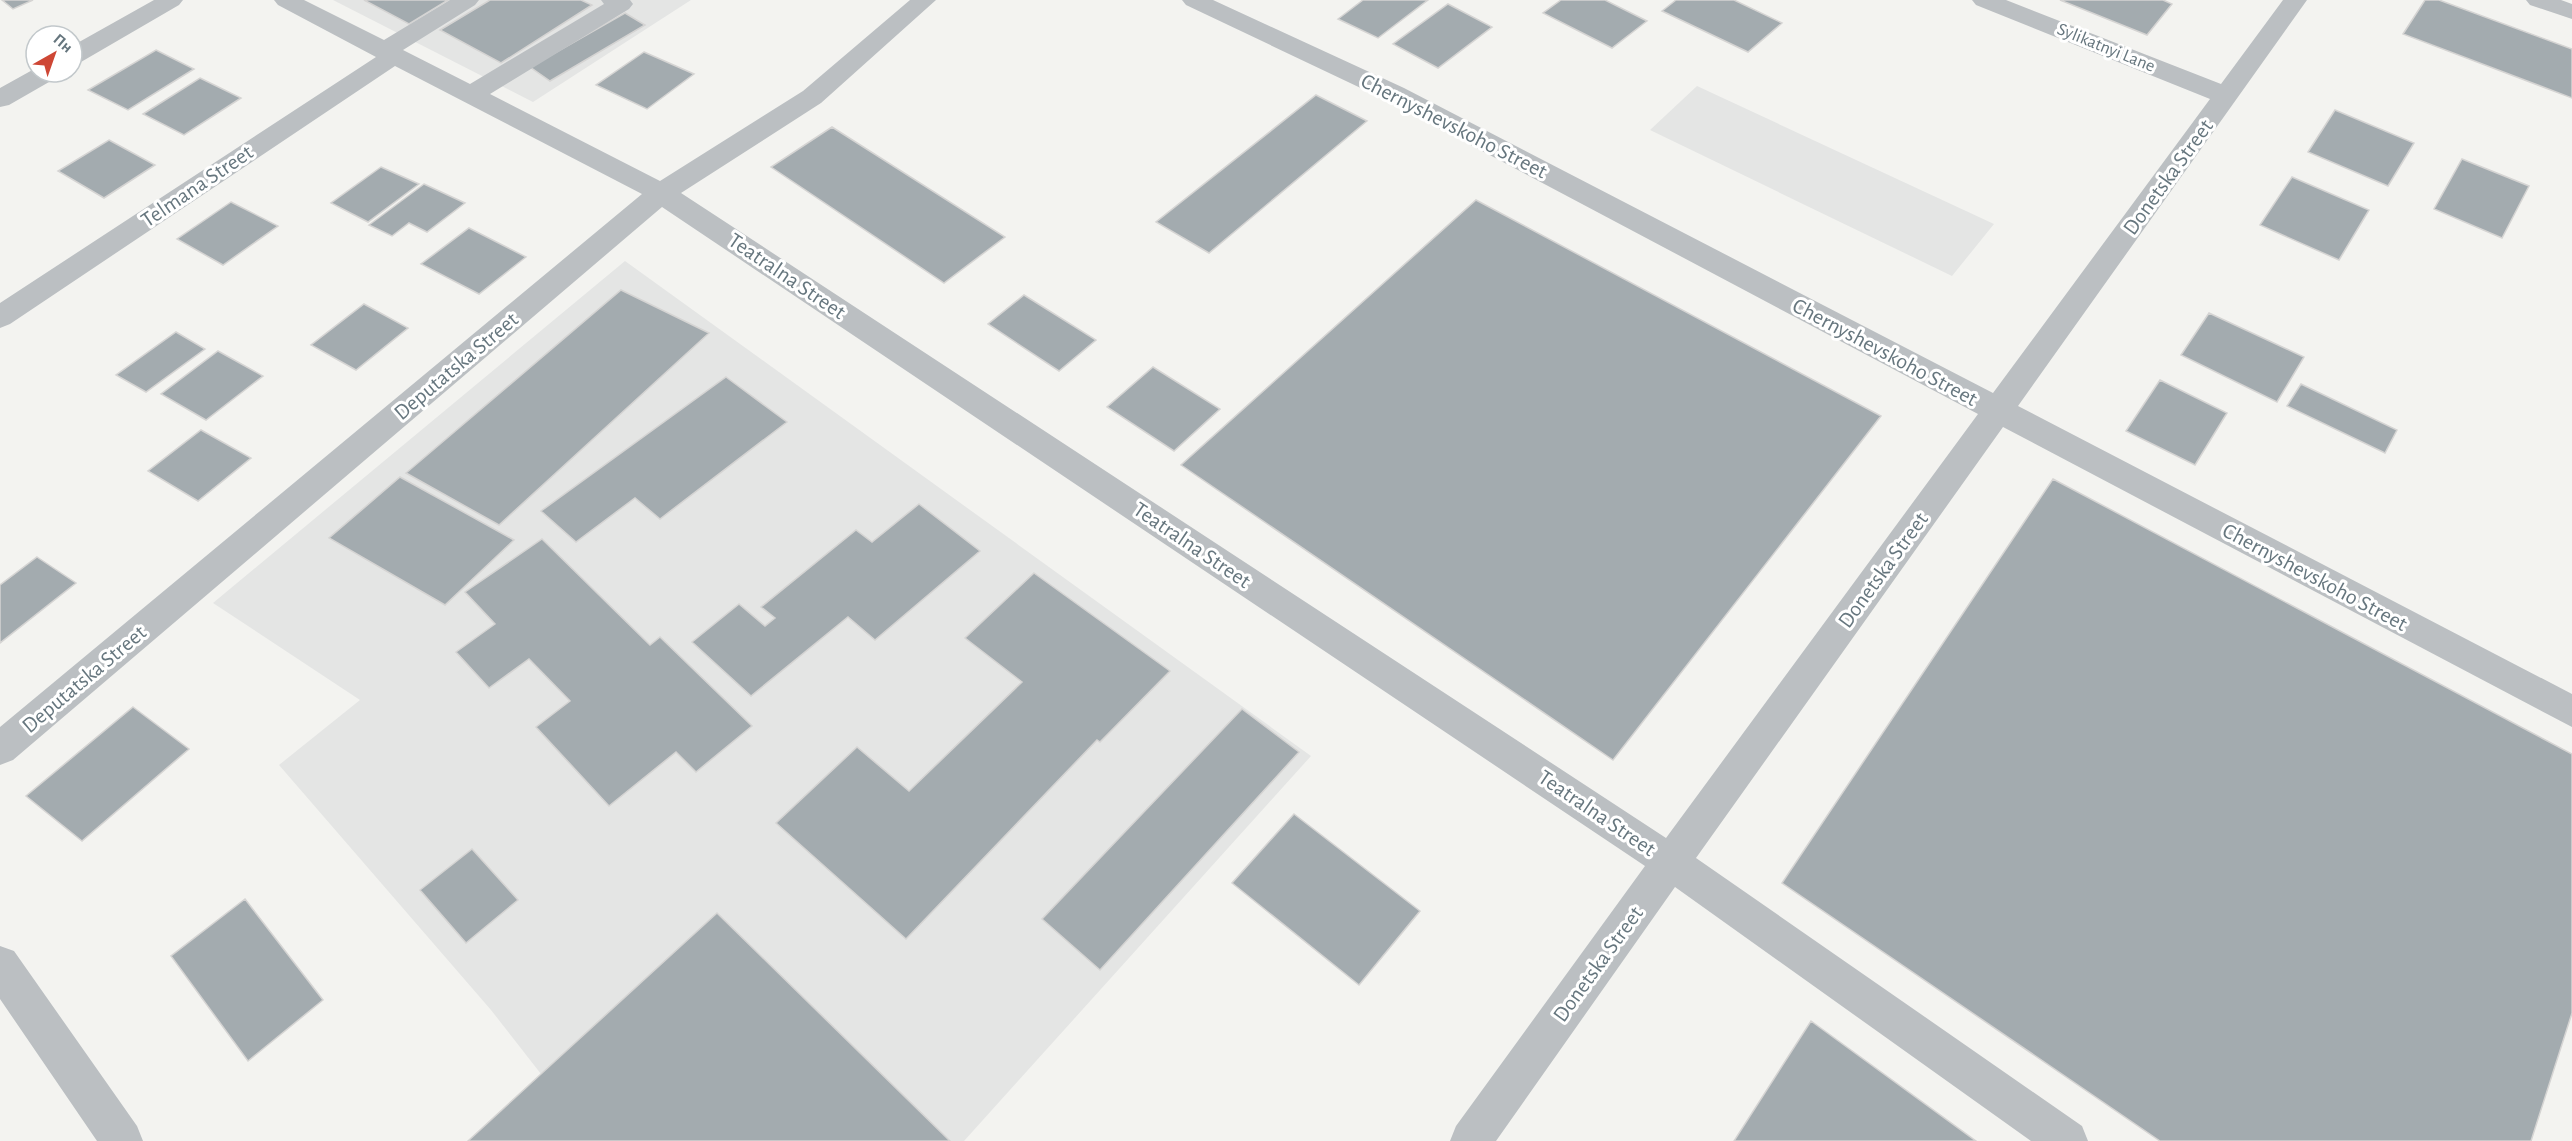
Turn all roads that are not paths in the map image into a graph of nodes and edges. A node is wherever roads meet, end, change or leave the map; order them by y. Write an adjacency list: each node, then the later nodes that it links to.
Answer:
1 (171, 0): 11 (street)
2 (467, 0): 12 (street, Telmana Street)
3 (613, 0): 14 (street)
4 (924, 0): 17 (street, Deputatska Street)
5 (1194, 0): 19 (street, Chernyshevskoho Street)
6 (1984, 0): 15 (street, Sylikatnyi Lane)
7 (2295, 0): 15 (street, Donetska Street)
8 (2538, 0): 10 (street)
9 (303, 3): 12 (street, Teatralna Street)
10 (2572, 12)
11 (84, 50)
12 (389, 53): 14 (street, Teatralna Street); 18 (street, Telmana Street)
13 (26, 84): 16 (street)
14 (470, 95): 17 (street, Teatralna Street)
15 (2227, 96): 19 (street, Donetska Street)
16 (0, 99)
17 (661, 193): 21 (street, Deputatska Street); 22 (street, Teatralna Street)
18 (0, 317)
19 (1998, 412): 20 (street, Chernyshevskoho Street); 22 (street, Donetska Street)
20 (2572, 711)
21 (0, 749)
22 (1671, 862): 25 (street, Donetska Street); 26 (street, Teatralna Street)
23 (0, 965): 24 (street)
24 (122, 1141)
25 (1471, 1141)
26 (2067, 1141)

